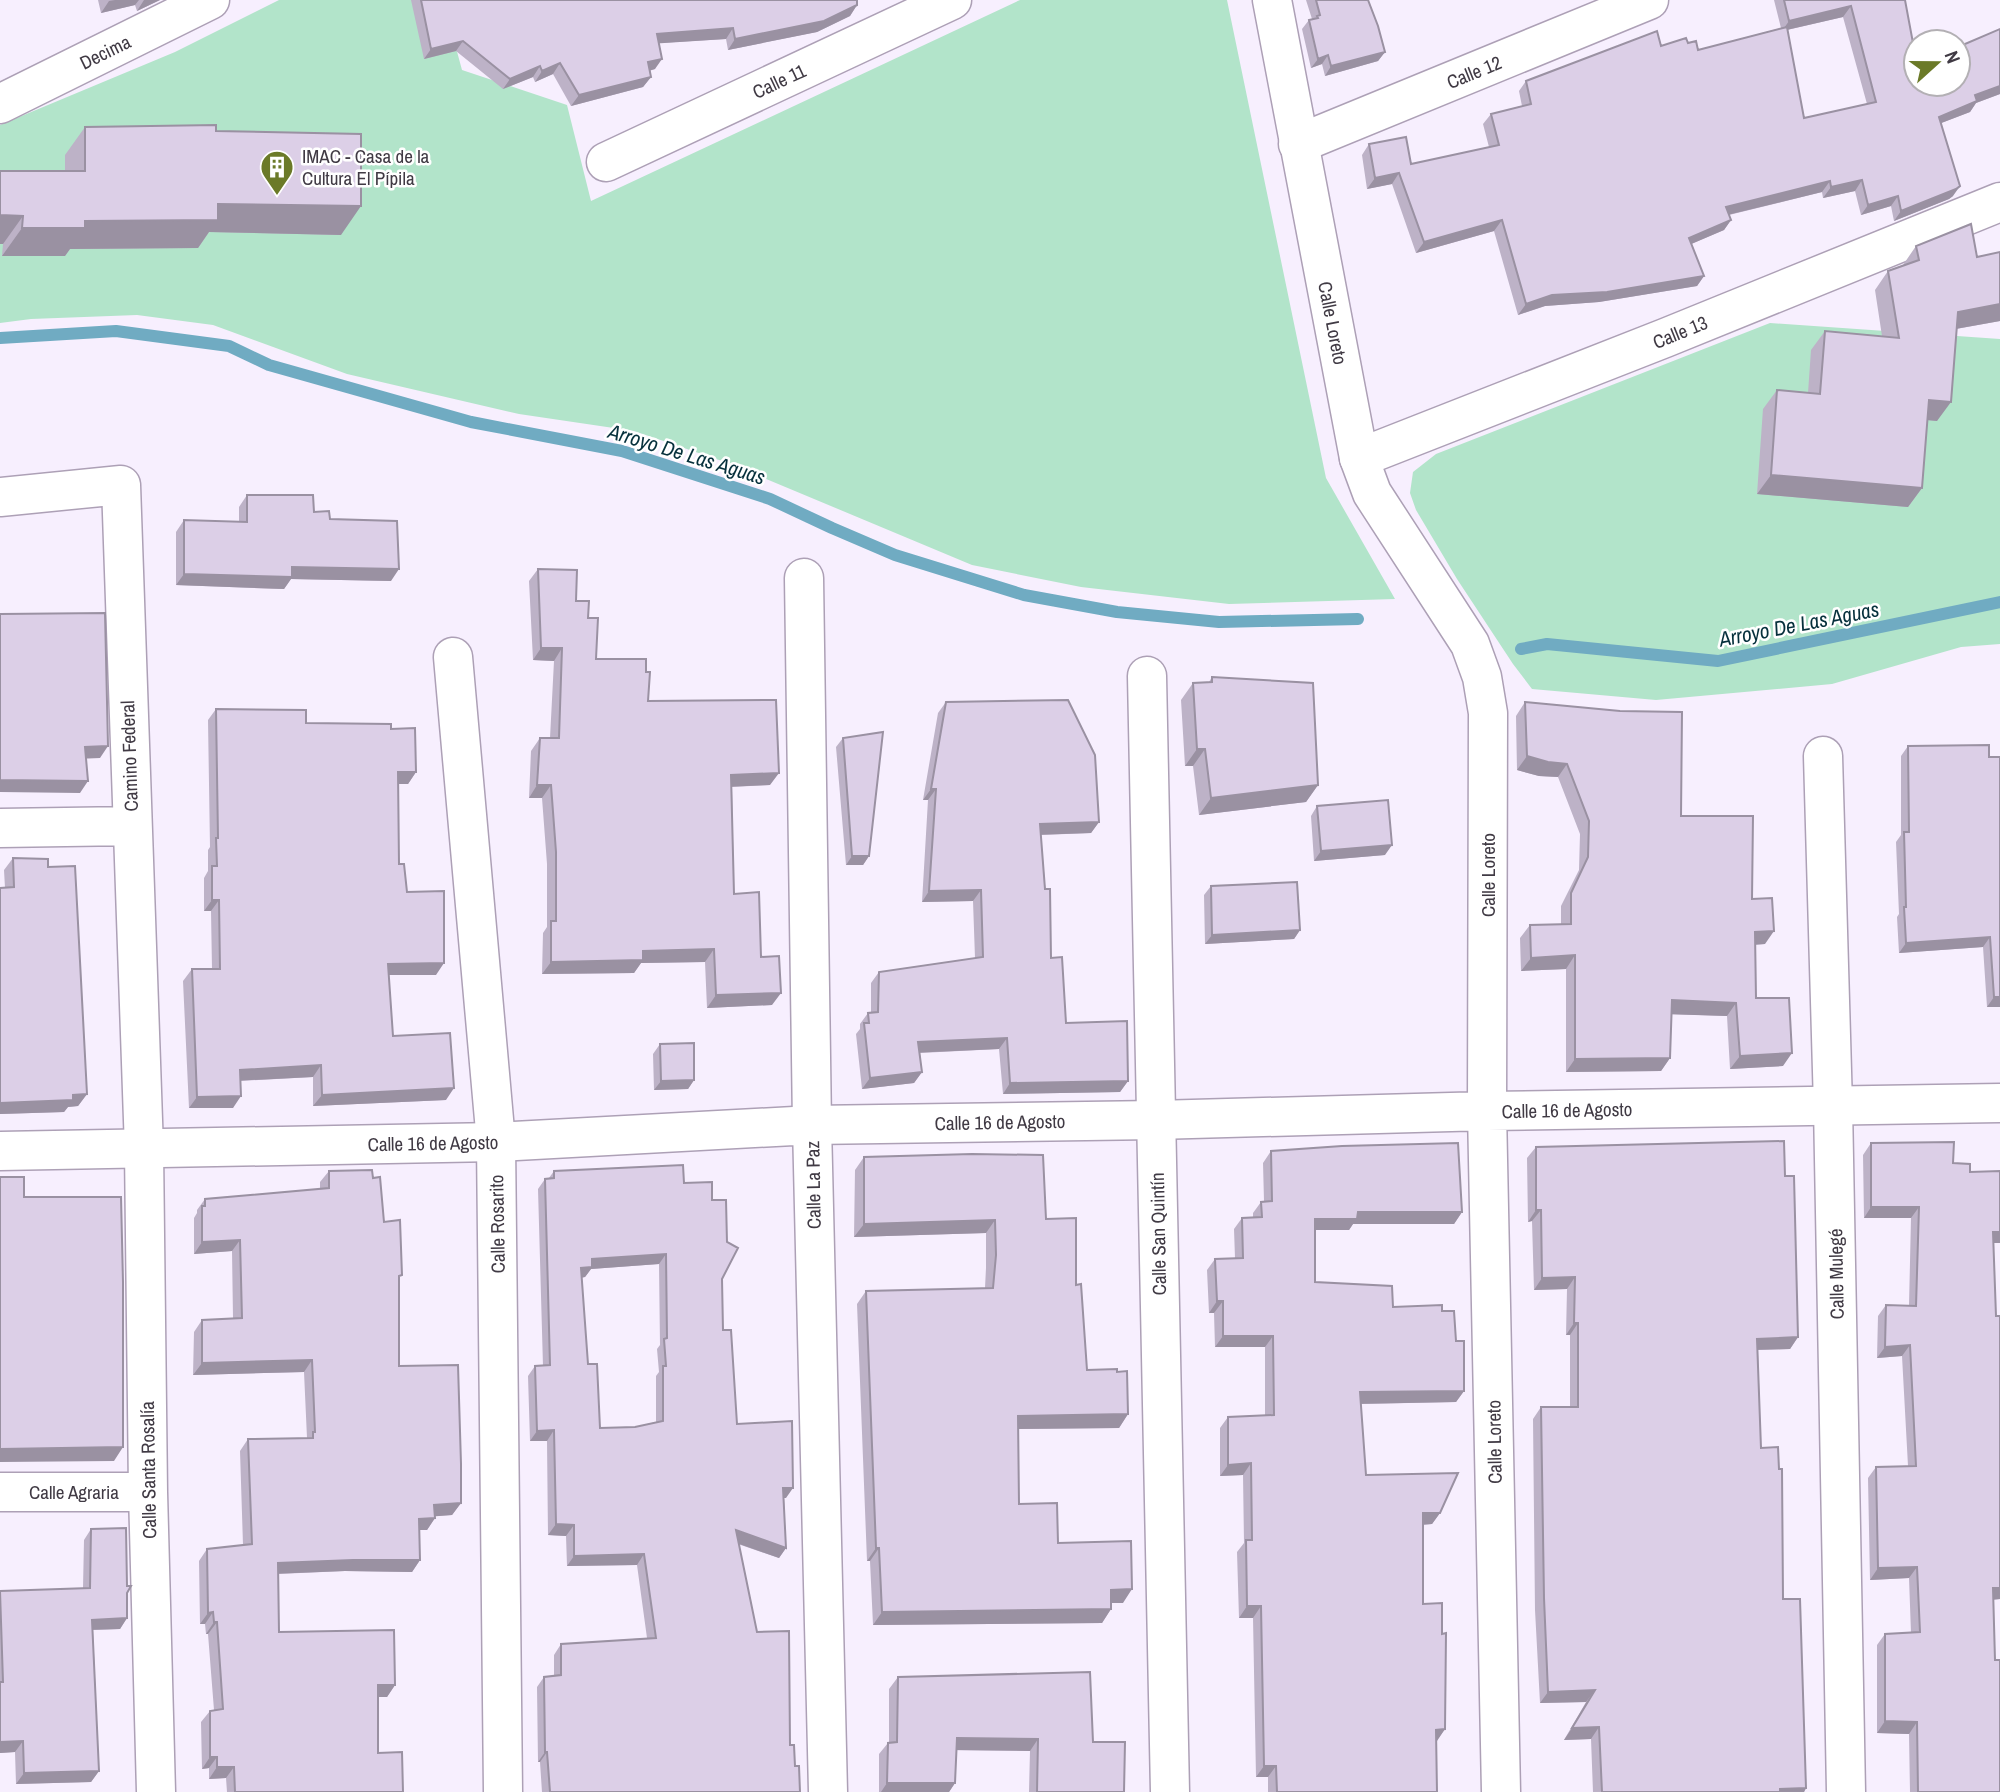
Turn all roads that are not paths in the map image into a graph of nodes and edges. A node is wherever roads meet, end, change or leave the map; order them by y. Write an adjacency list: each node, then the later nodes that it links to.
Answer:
1 (210, 0): 5 (street, Decima)
2 (952, 0): 7 (street, Calle 11)
3 (1272, 0): 6 (street, Calle Loreto)
4 (1649, 0): 6 (street, Calle 12)
5 (0, 104)
6 (1298, 144): 9 (street, Calle Loreto)
7 (606, 162)
8 (2000, 202): 9 (street, Calle 13)
9 (1359, 458): 19 (street, Calle Loreto)
10 (0, 497): 15 (street, Camino Federal)
11 (804, 578): 21 (street, Calle La Paz)
12 (453, 657): 22 (street, Calle Rosarito)
13 (1147, 676): 20 (street, Calle San Quintín)
14 (1823, 756): 18 (street, Calle Mulegé)
15 (131, 826): 16 (street); 23 (street, Camino Federal)
16 (0, 828)
17 (2000, 1103): 18 (street, Calle 16 de Agosto)
18 (1833, 1106): 19 (street, Calle 16 de Agosto); 32 (street, Calle Mulegé)
19 (1487, 1111): 20 (street, Calle 16 de Agosto); 31 (street, Calle Loreto)
20 (1156, 1120): 21 (street, Calle 16 de Agosto); 30 (street, Calle San Quintín)
21 (812, 1125): 22 (street, Calle 16 de Agosto); 29 (street, Calle La Paz)
22 (496, 1142): 23 (street, Calle 16 de Agosto); 28 (street, Calle Rosarito)
23 (144, 1149): 24 (street, Calle 16 de Agosto); 26 (street, Calle Santa Rosalía)
24 (0, 1151)
25 (0, 1492): 26 (street, Calle Agraria)
26 (148, 1492): 27 (street, Calle Santa Rosalía)
27 (156, 1792)
28 (503, 1792)
29 (828, 1792)
30 (1170, 1792)
31 (1501, 1792)
32 (1846, 1792)

